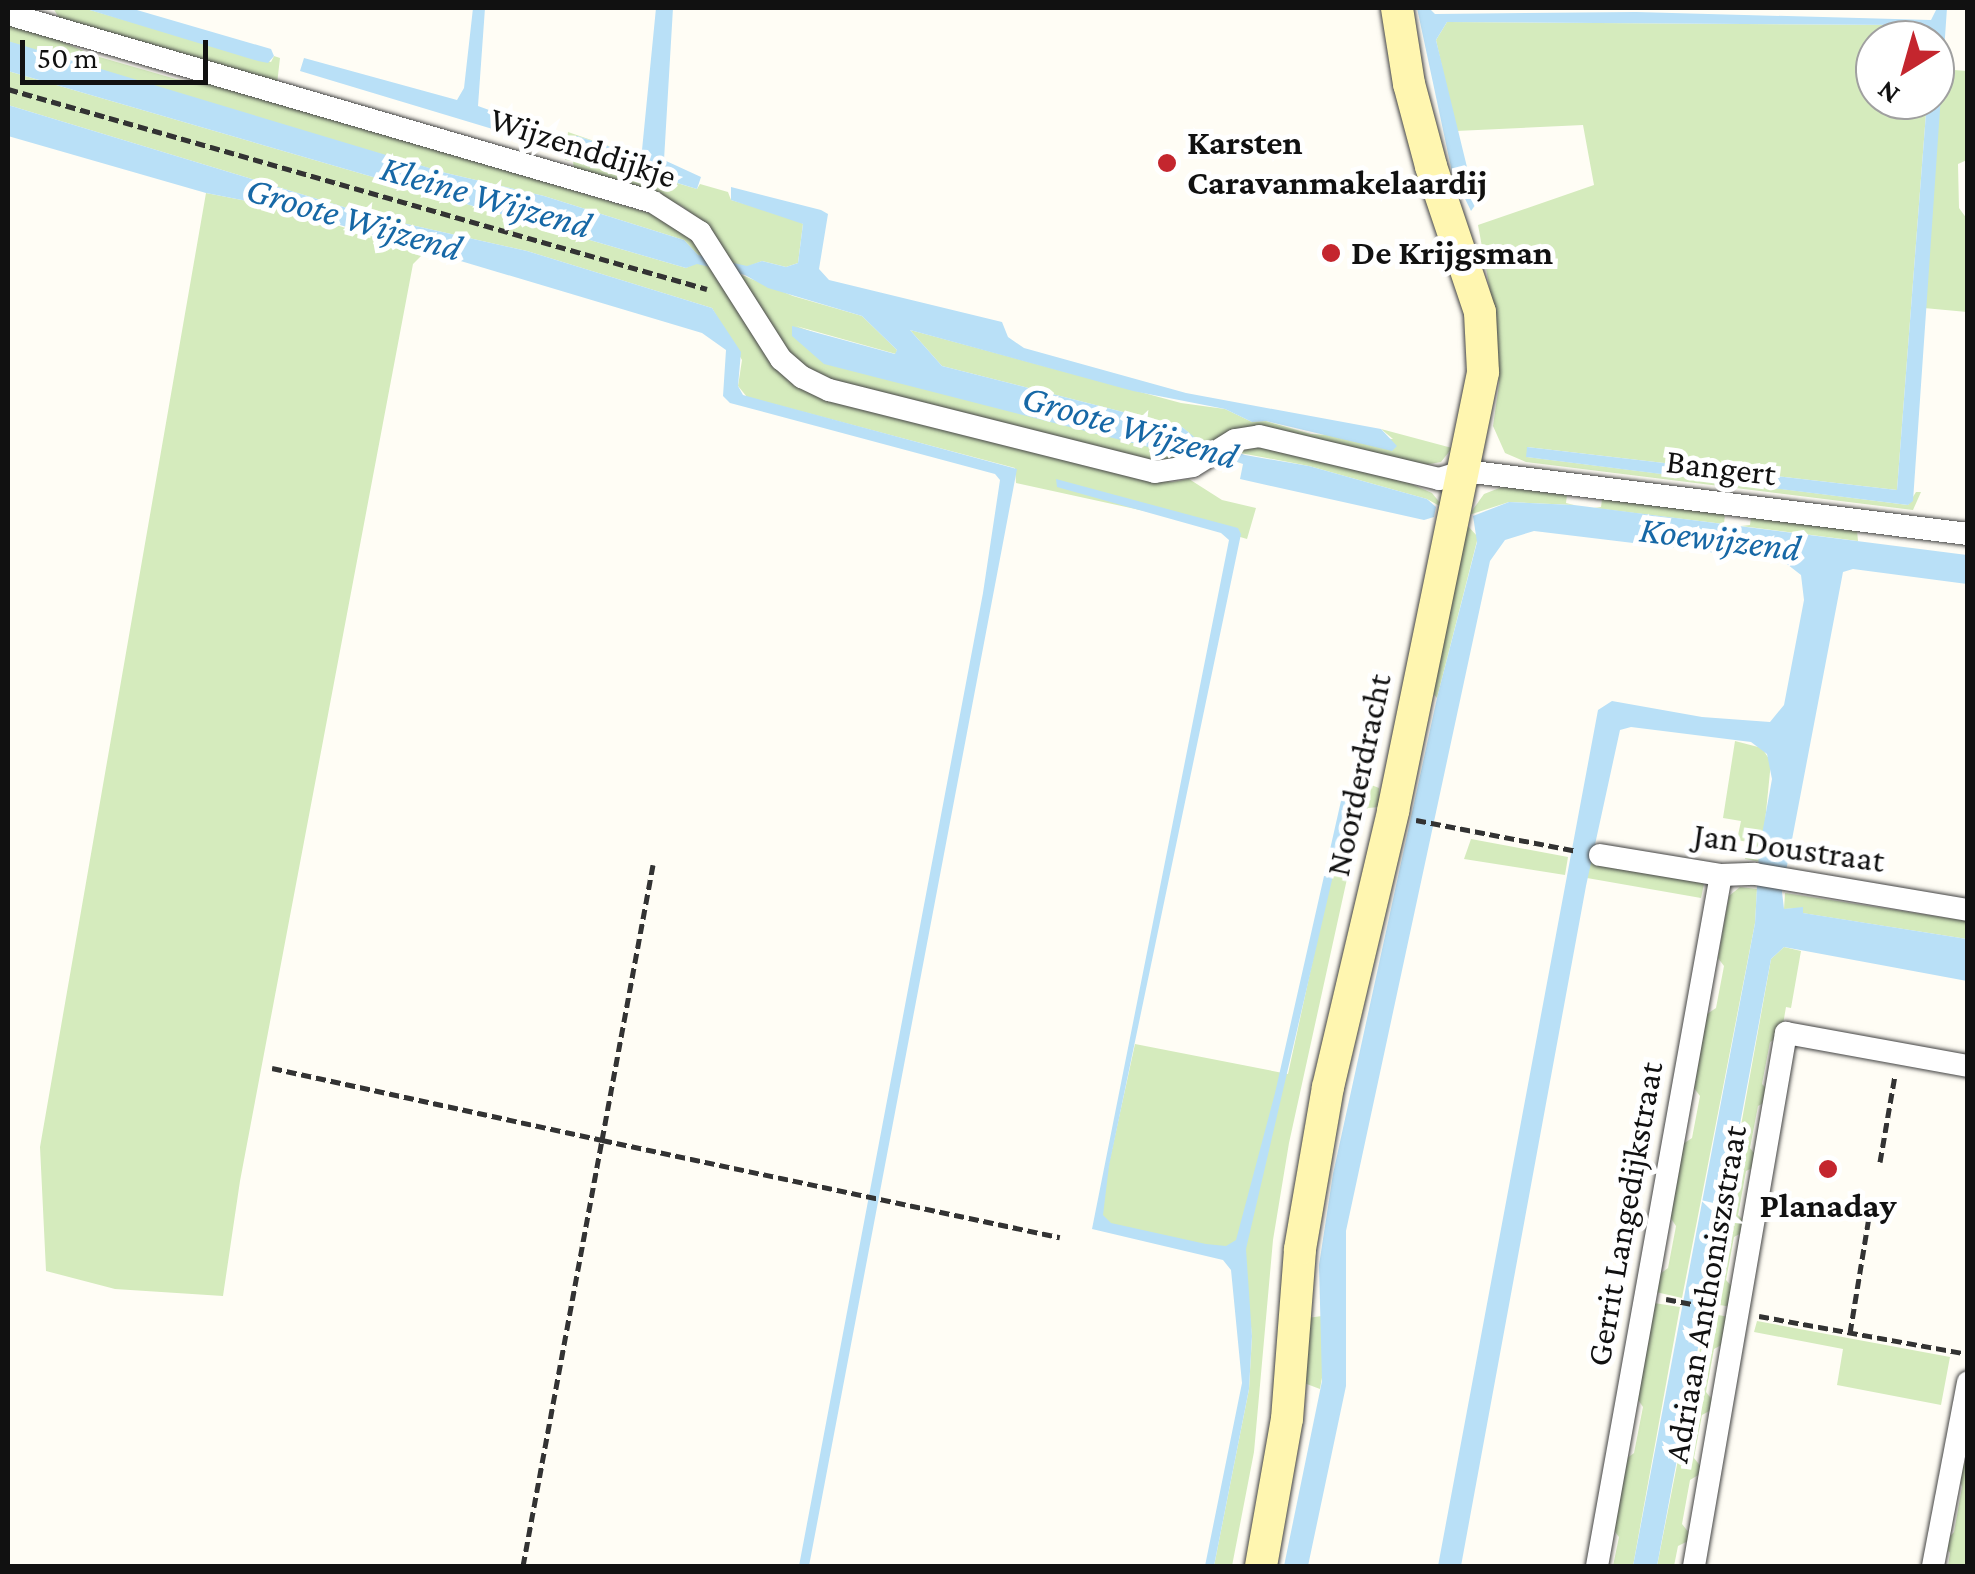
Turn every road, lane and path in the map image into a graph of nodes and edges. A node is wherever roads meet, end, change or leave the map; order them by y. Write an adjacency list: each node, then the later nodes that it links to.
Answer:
1 (1397, 8): 5 (street, Noorderdracht)
2 (8, 14): 4 (street, Wijzenddijkje)
3 (8, 89): 4 (path)
4 (739, 293): 5 (street, Wijzenddijkje)
5 (1465, 471): 6 (street, Bangert); 26 (street, Noorderdracht)
6 (1968, 534)
7 (1440, 825): 8 (path)
8 (1564, 848)
9 (1600, 854): 11 (street, Jan Doustraat)
10 (653, 865): 16 (path)
11 (1720, 874): 12 (street, Jan Doustraat); 27 (street, Gerrit Langedijkstraat)
12 (1968, 910)
13 (1899, 1052): 14 (street); 17 (path); 21 (street, Adriaan Anthoniszstraat)
14 (1968, 1066)
15 (272, 1068): 16 (path)
16 (602, 1140): 19 (path); 25 (path)
17 (1880, 1162)
18 (1872, 1205): 22 (path)
19 (1060, 1237)
20 (1674, 1300): 21 (path)
21 (1729, 1311): 22 (path); 28 (street, Adriaan Anthoniszstraat)
22 (1850, 1333): 23 (path)
23 (1968, 1354)
24 (1968, 1382): 29 (street)
25 (523, 1566)
26 (1262, 1566)
27 (1596, 1566)
28 (1694, 1566)
29 (1932, 1566)

